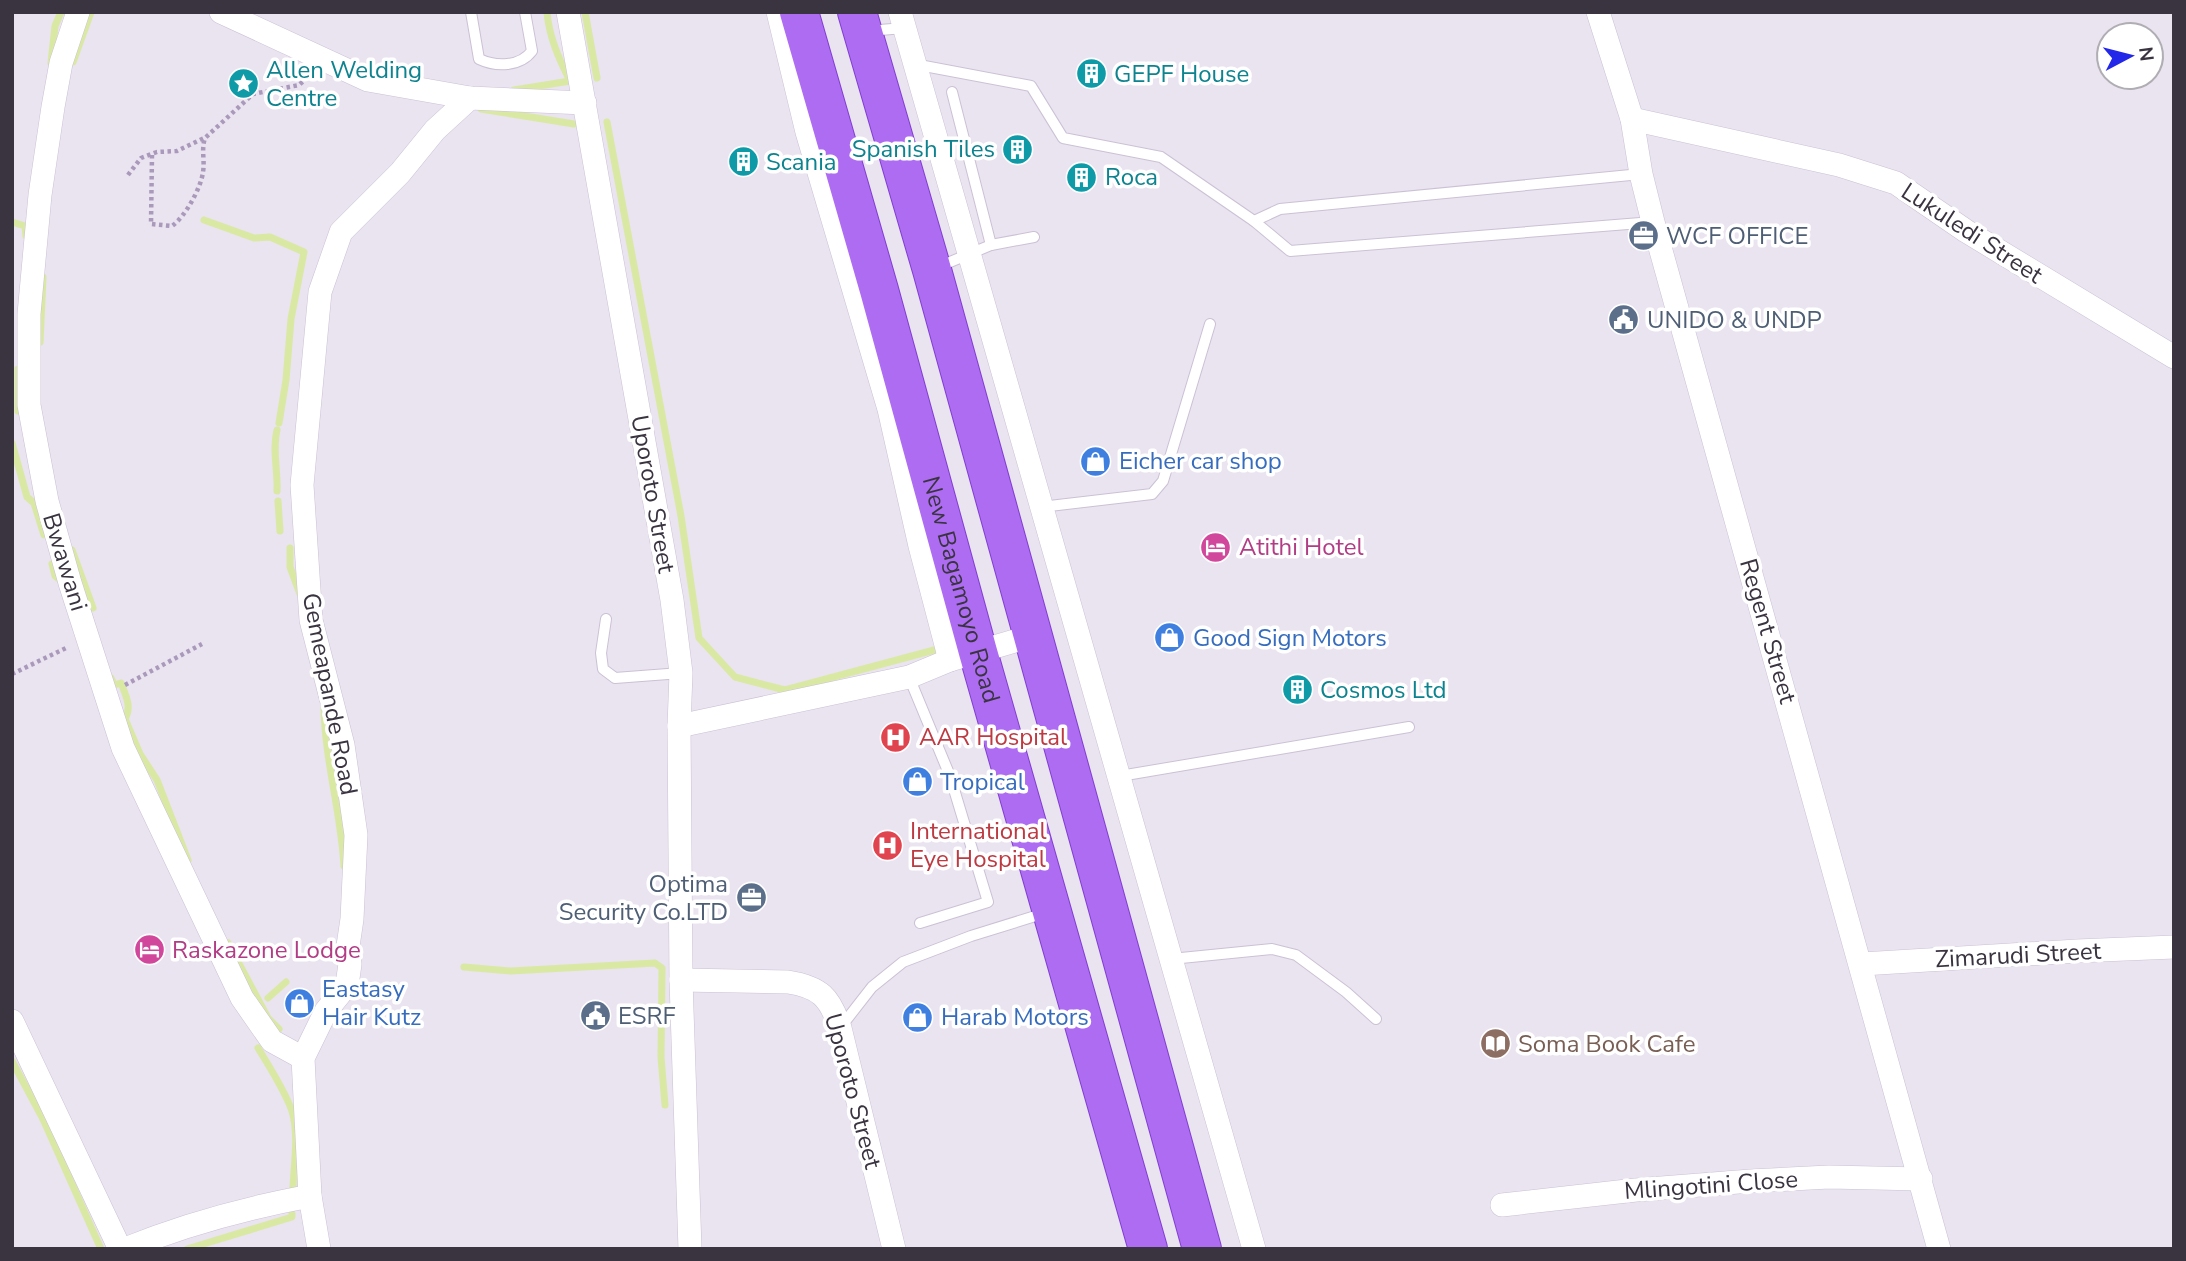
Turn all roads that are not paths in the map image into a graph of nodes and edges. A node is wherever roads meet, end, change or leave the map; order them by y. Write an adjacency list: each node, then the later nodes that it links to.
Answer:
1 (78, 12): 42 (street, Bwawani)
2 (220, 12): 12 (street)
3 (471, 12): 4 (lane)
4 (525, 12)
5 (568, 12): 13 (street, Uporoto Street)
6 (778, 12): 27 (street)
7 (799, 12): 27 (highway, New Bagamoyo Road)
8 (1598, 12): 14 (street, Regent Street)
9 (902, 20): 10 (lane); 16 (lane); 20 (street)
10 (860, 22): 21 (highway)
11 (952, 92): 19 (lane)
12 (470, 98): 13 (street); 42 (street, Gemeapande Road)
13 (584, 103): 28 (street, Uporoto Street)
14 (1632, 119): 15 (street, Regent Street); 23 (street, Lukuledi Street)
15 (1641, 174): 16 (lane); 17 (street, Regent Street)
16 (1254, 221): 17 (lane)
17 (1653, 222): 37 (street, Regent Street)
18 (1034, 237): 19 (lane)
19 (990, 245): 20 (lane)
20 (969, 254): 21 (lane); 24 (street)
21 (932, 270): 26 (highway)
22 (1210, 324): 24 (lane)
23 (2174, 357)
24 (1041, 508): 32 (street)
25 (606, 620): 28 (lane)
26 (1032, 636): 27 (street); 52 (highway)
27 (964, 656): 29 (street); 33 (highway, New Bagamoyo Road)
28 (681, 673): 30 (street, Uporoto Street)
29 (909, 677): 30 (street); 34 (lane)
30 (678, 726): 38 (street, Uporoto Street)
31 (1409, 727): 32 (lane)
32 (1119, 776): 36 (street)
33 (1052, 911): 41 (lane); 51 (highway, New Bagamoyo Road)
34 (920, 923)
35 (2174, 947): 37 (street, Zimarudi Street)
36 (1171, 958): 39 (lane); 53 (street)
37 (1861, 964): 43 (street, Regent Street)
38 (681, 980): 41 (street, Uporoto Street); 49 (street, Uporoto Street)
39 (1376, 1018)
40 (12, 1021): 46 (street)
41 (840, 1028): 50 (street, Uporoto Street)
42 (303, 1058): 44 (street, Gemeapande Road)
43 (1921, 1179): 45 (street, Mlingotini Close); 54 (street, Regent Street)
44 (310, 1196): 47 (street); 48 (street, Gemeapande Road)
45 (1502, 1205)
46 (120, 1249)
47 (125, 1249)
48 (319, 1249)
49 (690, 1249)
50 (894, 1249)
51 (1148, 1249)
52 (1202, 1249)
53 (1254, 1249)
54 (1940, 1249)

